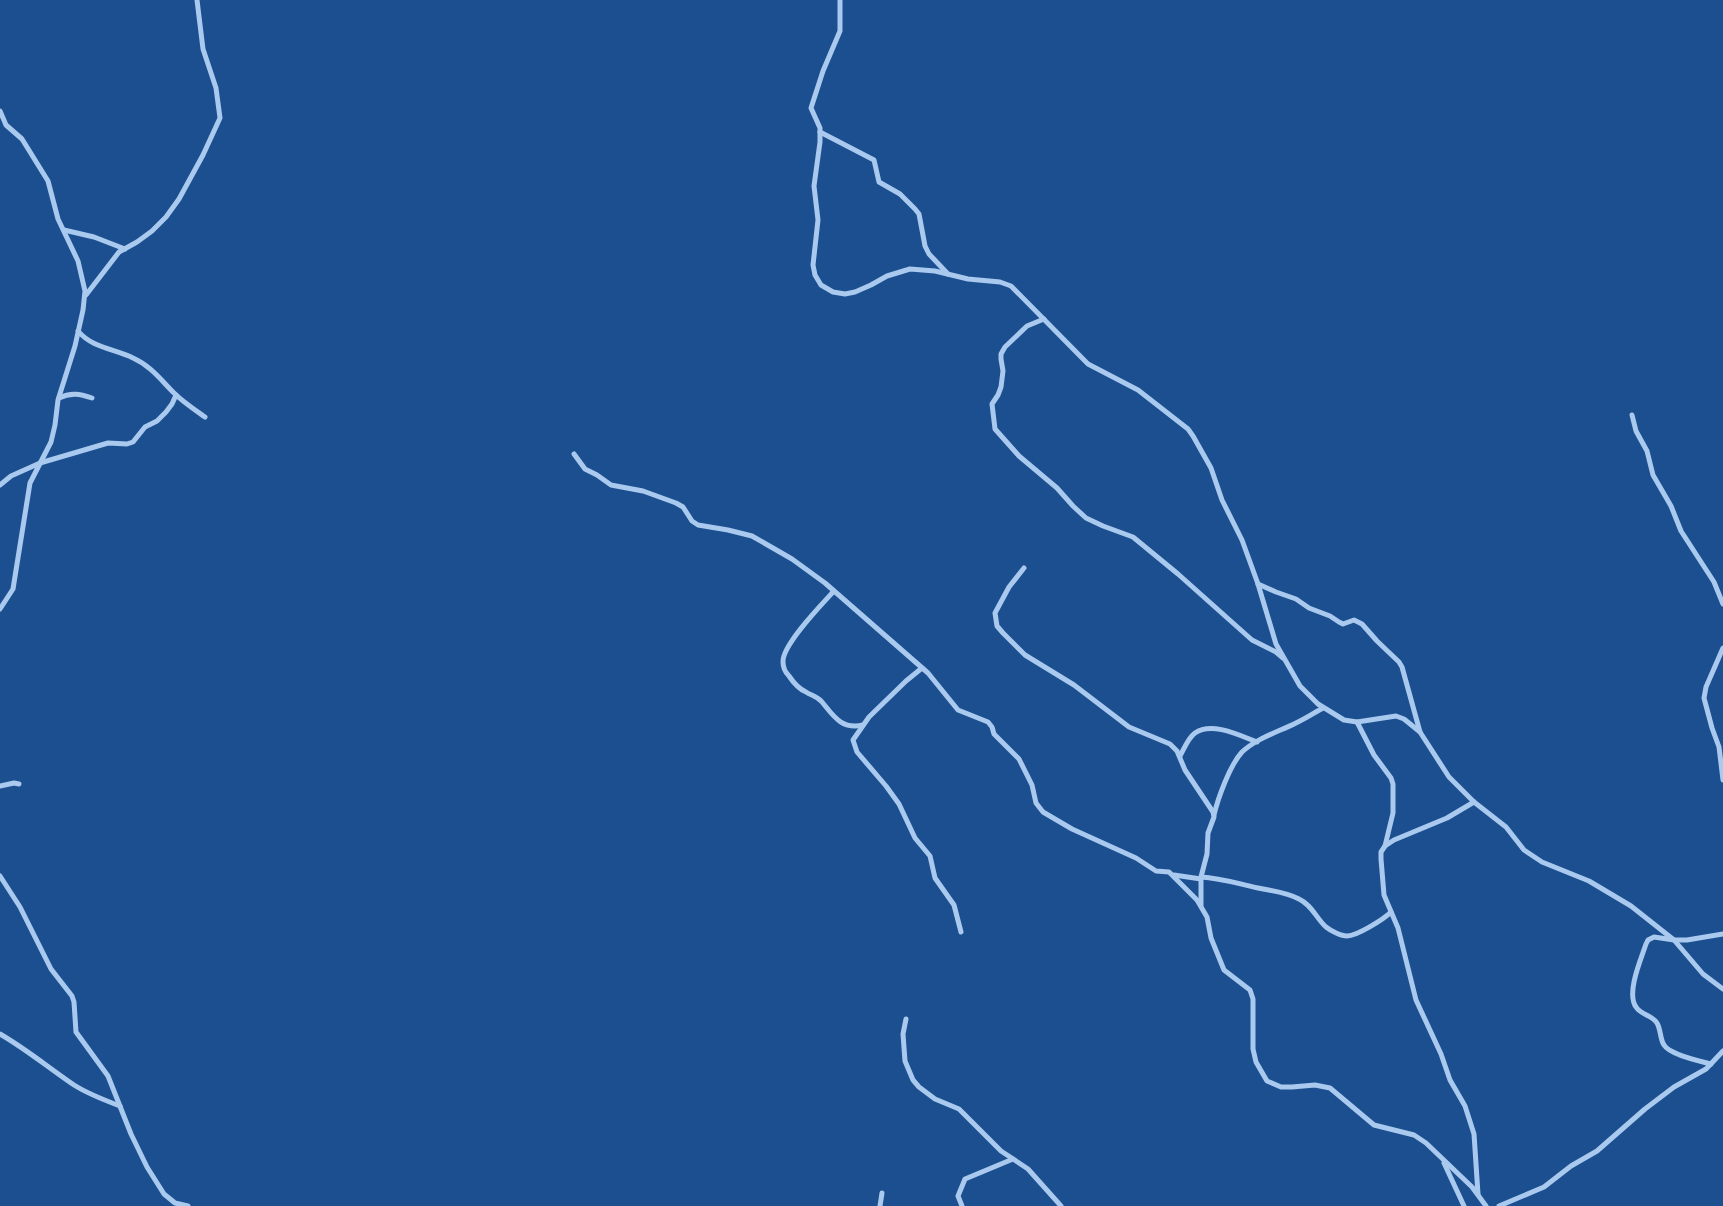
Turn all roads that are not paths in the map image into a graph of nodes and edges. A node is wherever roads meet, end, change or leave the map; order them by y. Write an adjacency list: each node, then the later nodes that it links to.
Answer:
1 (197, 0): 6 (street)
2 (840, 0): 4 (street)
3 (0, 111): 5 (street)
4 (820, 132): 7 (street); 7 (street)
5 (64, 230): 6 (street); 8 (street)
6 (125, 249): 8 (street)
7 (949, 274): 9 (street)
8 (85, 295): 10 (street)
9 (1044, 320): 20 (street); 25 (street)
10 (78, 330): 11 (street); 12 (street)
11 (176, 394): 15 (street); 17 (street)
12 (59, 398): 13 (street); 17 (street)
13 (92, 398)
14 (1632, 414): 22 (street)
15 (205, 417)
16 (574, 454): 21 (street)
17 (40, 463): 18 (street); 23 (street)
18 (0, 485)
19 (1024, 568): 32 (street)
20 (1258, 584): 25 (street); 30 (street)
21 (834, 591): 26 (street); 29 (street)
22 (1723, 604)
23 (0, 609)
24 (1723, 648): 33 (street)
25 (1286, 661): 27 (street)
26 (922, 668): 29 (street); 39 (street)
27 (1323, 708): 28 (street); 31 (street)
28 (1357, 722): 30 (street); 38 (street)
29 (863, 725): 44 (street)
30 (1420, 732): 36 (street)
31 (1257, 742): 32 (street); 37 (street)
32 (1180, 756): 37 (street)
33 (1723, 780)
34 (19, 784): 35 (street)
35 (0, 786)
36 (1474, 802): 38 (street); 46 (street)
37 (1214, 817): 41 (street)
38 (1385, 846): 43 (street)
39 (1174, 875): 41 (street); 42 (street)
40 (0, 876): 52 (street)
41 (1201, 878): 42 (street); 43 (street)
42 (1201, 905): 54 (street)
43 (1391, 912): 56 (street)
44 (961, 932)
45 (1723, 934): 46 (street)
46 (1674, 940): 47 (street); 51 (street)
47 (1723, 988)
48 (906, 1019): 53 (street)
49 (0, 1034): 52 (street)
50 (1723, 1051): 51 (street)
51 (1710, 1064): 63 (street)
52 (120, 1106): 57 (street)
53 (1012, 1159): 59 (street); 60 (street)
54 (1442, 1159): 56 (street); 61 (street)
55 (882, 1193): 58 (street)
56 (1478, 1194): 62 (street)
57 (188, 1206)
58 (880, 1206)
59 (962, 1206)
60 (1061, 1206)
61 (1464, 1206)
62 (1486, 1206)
63 (1500, 1206)

